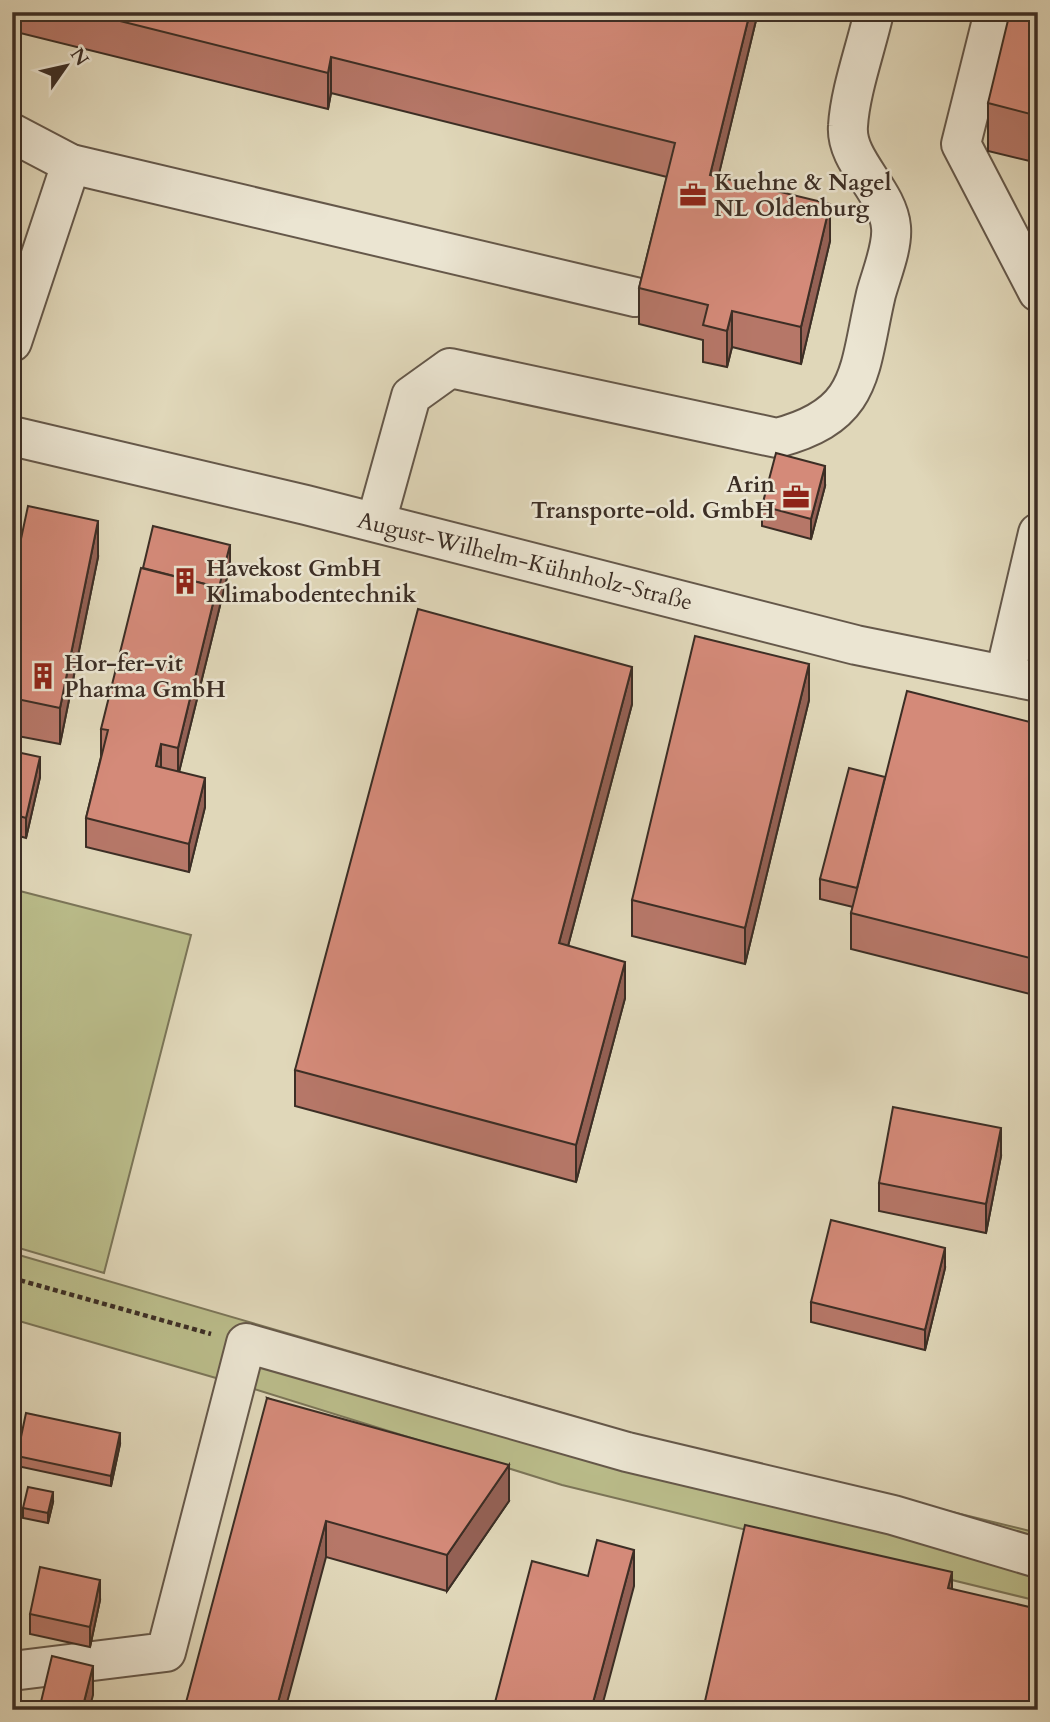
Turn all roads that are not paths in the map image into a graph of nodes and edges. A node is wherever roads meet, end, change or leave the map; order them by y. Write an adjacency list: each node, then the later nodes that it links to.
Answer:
1 (874, 12): 9 (street)
2 (994, 12): 5 (street)
3 (12, 133): 4 (street)
4 (71, 164): 6 (street); 7 (street)
5 (1038, 292)
6 (635, 297)
7 (12, 342)
8 (12, 436): 9 (street, August-Wilhelm-Kühnholz-Straße)
9 (376, 523): 11 (street, August-Wilhelm-Kühnholz-Straße)
10 (1038, 533): 11 (street)
11 (1021, 678)
12 (1038, 1558): 13 (street)
13 (12, 1671)

